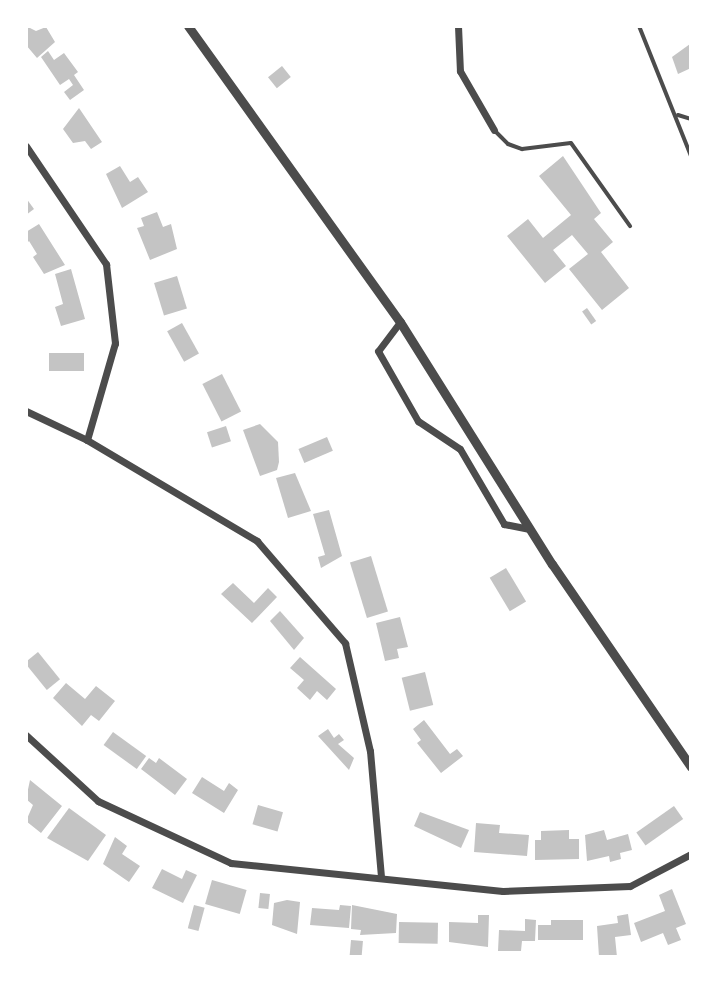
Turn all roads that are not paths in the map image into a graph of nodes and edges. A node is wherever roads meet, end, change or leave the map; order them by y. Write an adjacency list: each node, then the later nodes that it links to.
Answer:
1 (188, 26): 10 (street)
2 (458, 26): 6 (street)
3 (639, 26): 4 (lane)
4 (676, 115): 5 (lane); 8 (lane)
5 (691, 119)
6 (494, 130): 9 (lane)
7 (26, 146): 12 (street)
8 (691, 156)
9 (630, 226)
10 (400, 322): 13 (street); 13 (street)
11 (26, 411): 12 (street)
12 (87, 440): 17 (street)
13 (530, 529): 15 (street)
14 (26, 735): 17 (street)
15 (691, 767)
16 (691, 854): 17 (street)
17 (381, 878)

